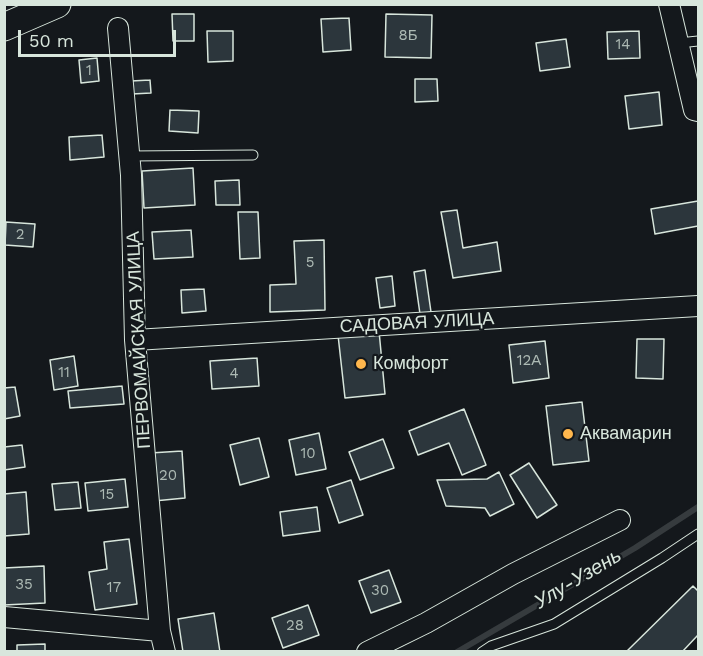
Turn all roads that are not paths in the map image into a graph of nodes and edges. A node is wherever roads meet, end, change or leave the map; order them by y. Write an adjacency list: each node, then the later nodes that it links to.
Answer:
1 (57, 4): 3 (main road)
2 (669, 4): 6 (street)
3 (38, 11): 4 (main road)
4 (4, 27)
5 (118, 28): 9 (street, ПЕРВОМАЙСКАЯ УЛИЦА)
6 (689, 42): 7 (street)
7 (699, 111)
8 (253, 155): 9 (lane)
9 (129, 156): 11 (street, ПЕРВОМАЙСКАЯ УЛИЦА)
10 (699, 306): 11 (street, САДОВАЯ УЛИЦА)
11 (135, 340): 15 (street, ПЕРВОМАЙСКАЯ УЛИЦА)
12 (620, 520): 17 (street)
13 (699, 534): 18 (lane)
14 (4, 617): 15 (street)
15 (160, 632): 16 (street, ПЕРВОМАЙСКАЯ УЛИЦА)
16 (165, 651)
17 (367, 651)
18 (482, 651)

